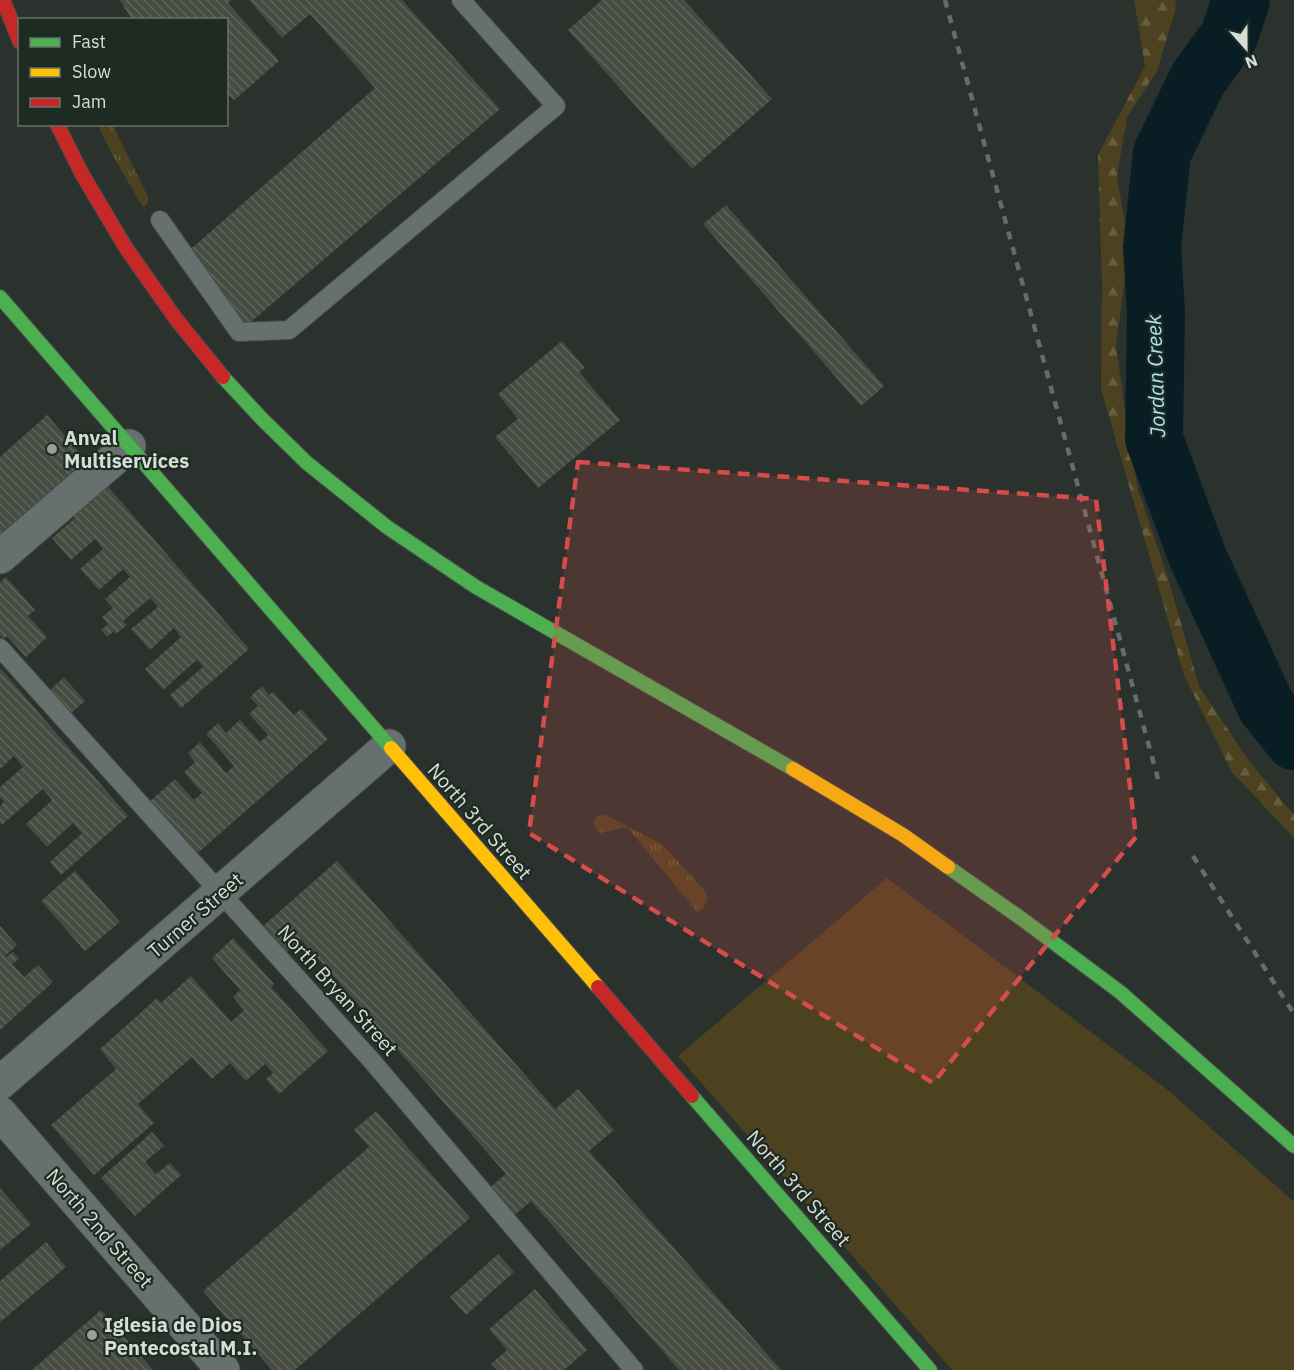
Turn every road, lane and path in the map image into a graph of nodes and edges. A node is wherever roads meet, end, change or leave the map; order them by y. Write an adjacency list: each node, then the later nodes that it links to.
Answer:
1 (3, 0): 4 (main road)
2 (461, 0): 7 (lane)
3 (20, 5): 4 (main road)
4 (4, 19): 5 (main road)
5 (18, 39)
6 (58, 126): 16 (main road)
7 (160, 220)
8 (0, 297): 9 (main road, North 3rd Street)
9 (129, 446): 10 (street); 12 (main road, North 3rd Street)
10 (0, 557)
11 (0, 648): 13 (lane, North Bryan Street)
12 (389, 746): 13 (street, Turner Street); 17 (main road, North 3rd Street)
13 (220, 892): 14 (street, Turner Street); 19 (lane, North Bryan Street)
14 (0, 1083)
15 (0, 1113): 18 (street, North 2nd Street)
16 (1294, 1146)
17 (918, 1366)
18 (222, 1370)
19 (634, 1370)

